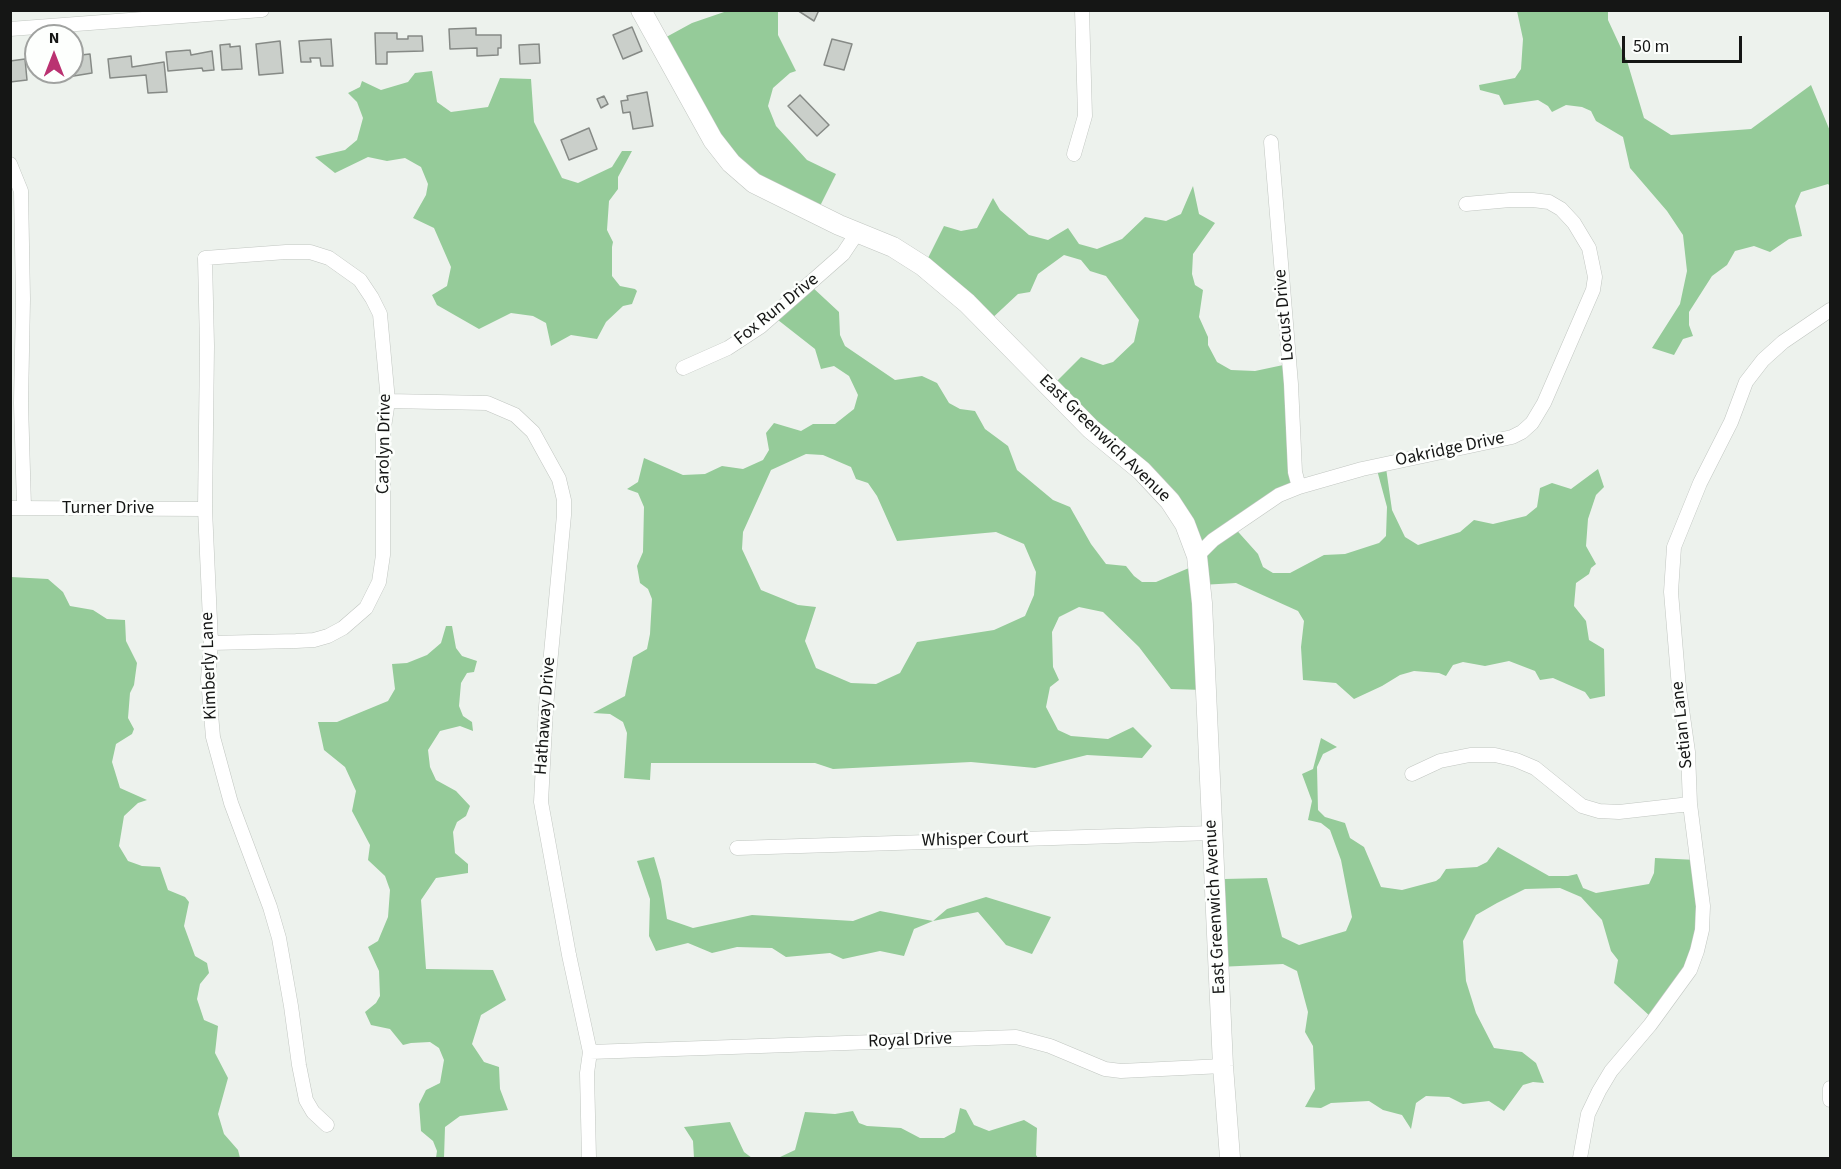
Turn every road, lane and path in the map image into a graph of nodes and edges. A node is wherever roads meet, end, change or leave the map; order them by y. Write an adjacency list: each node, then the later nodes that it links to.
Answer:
1 (262, 10): 4 (street)
2 (640, 10): 9 (street, East Greenwich Avenue)
3 (1082, 10): 6 (street)
4 (10, 29)
5 (1271, 142): 15 (street, Locust Drive)
6 (1074, 154)
7 (10, 165): 12 (street)
8 (1466, 204): 15 (street, Oakridge Drive)
9 (857, 233): 13 (street, Fox Run Drive); 18 (street, East Greenwich Avenue)
10 (205, 258): 14 (street, Carolyn Drive); 17 (street, Kimberly Lane)
11 (1830, 310): 21 (street, Setian Lane)
12 (16, 343): 16 (street)
13 (683, 368)
14 (388, 401): 19 (street, Carolyn Drive); 24 (street, Hathaway Drive)
15 (1299, 487): 18 (street, Oakridge Drive)
16 (17, 508): 17 (street, Turner Drive)
17 (205, 509): 19 (street, Kimberly Lane)
18 (1197, 556): 22 (street, East Greenwich Avenue)
19 (211, 643): 28 (street, Kimberly Lane)
20 (1412, 774): 21 (street)
21 (1690, 804): 31 (street, Setian Lane)
22 (1212, 833): 23 (street, Whisper Court); 25 (street, East Greenwich Avenue)
23 (737, 848)
24 (590, 1052): 25 (street, Royal Drive); 29 (street, Hathaway Drive)
25 (1224, 1066): 30 (street, East Greenwich Avenue)
26 (1830, 1088): 27 (street)
27 (1830, 1100)
28 (327, 1125)
29 (589, 1158)
30 (1230, 1158)
31 (1580, 1158)

